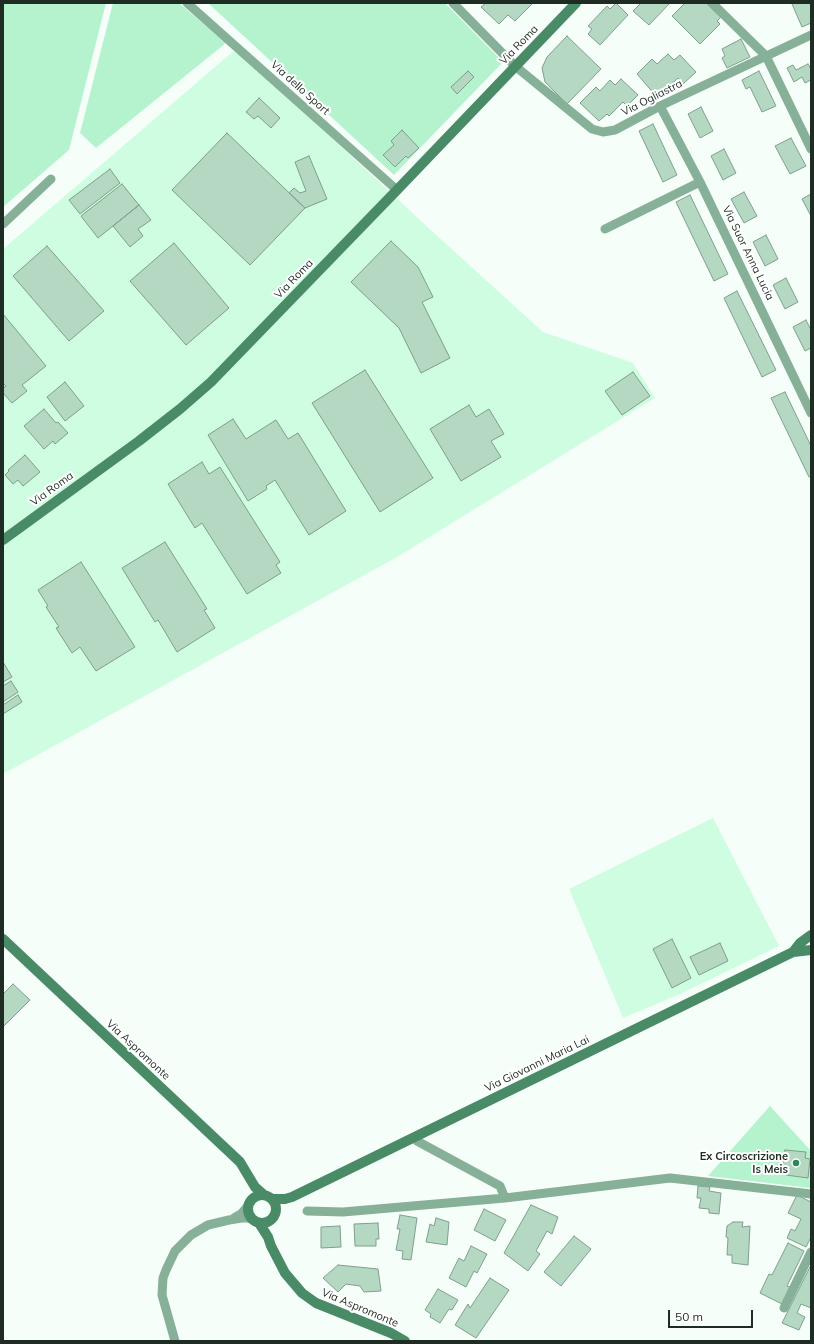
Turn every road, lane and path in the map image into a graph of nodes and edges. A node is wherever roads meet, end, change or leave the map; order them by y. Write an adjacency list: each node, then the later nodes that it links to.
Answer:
1 (187, 3): 12 (street, Via dello Sport)
2 (453, 3): 7 (street, Via Ogliastra)
3 (576, 3): 7 (main road, Via Roma)
4 (712, 3): 6 (street)
5 (811, 35): 6 (street, Via Ogliastra)
6 (766, 56): 8 (street, Via Ogliastra); 9 (street)
7 (516, 66): 8 (street, Via Ogliastra); 12 (main road, Via Roma)
8 (660, 106): 11 (street, Via Suor Anna Lucia)
9 (811, 149)
10 (51, 179): 13 (street)
11 (700, 182): 14 (street); 15 (street, Via Suor Anna Lucia)
12 (397, 190): 16 (main road, Via Roma)
13 (3, 224)
14 (605, 229)
15 (811, 413)
16 (3, 540)
17 (811, 935): 20 (main road, Via Giovanni Maria Lai)
18 (3, 939): 25 (main road, Via Aspromonte)
19 (811, 950): 20 (main road, Via Giovanni Maria Lai)
20 (793, 952): 21 (main road, Via Giovanni Maria Lai)
21 (415, 1138): 23 (main road, Via Giovanni Maria Lai); 24 (street)
22 (811, 1194): 24 (street)
23 (292, 1197): 26 (main road, Via Giovanni Maria Lai); 28 (main road, Via Giovanni Maria Lai)
24 (505, 1198): 27 (street)
25 (254, 1199): 26 (main road); 29 (street); 30 (main road)
26 (273, 1199): 28 (main road)
27 (307, 1211)
28 (274, 1216): 30 (main road); 31 (main road)
29 (229, 1220): 30 (street); 34 (street)
30 (256, 1222): 31 (main road, Via Aspromonte)
31 (268, 1237): 35 (main road, Via Aspromonte)
32 (811, 1252): 33 (street)
33 (784, 1308)
34 (175, 1341)
35 (405, 1341)

